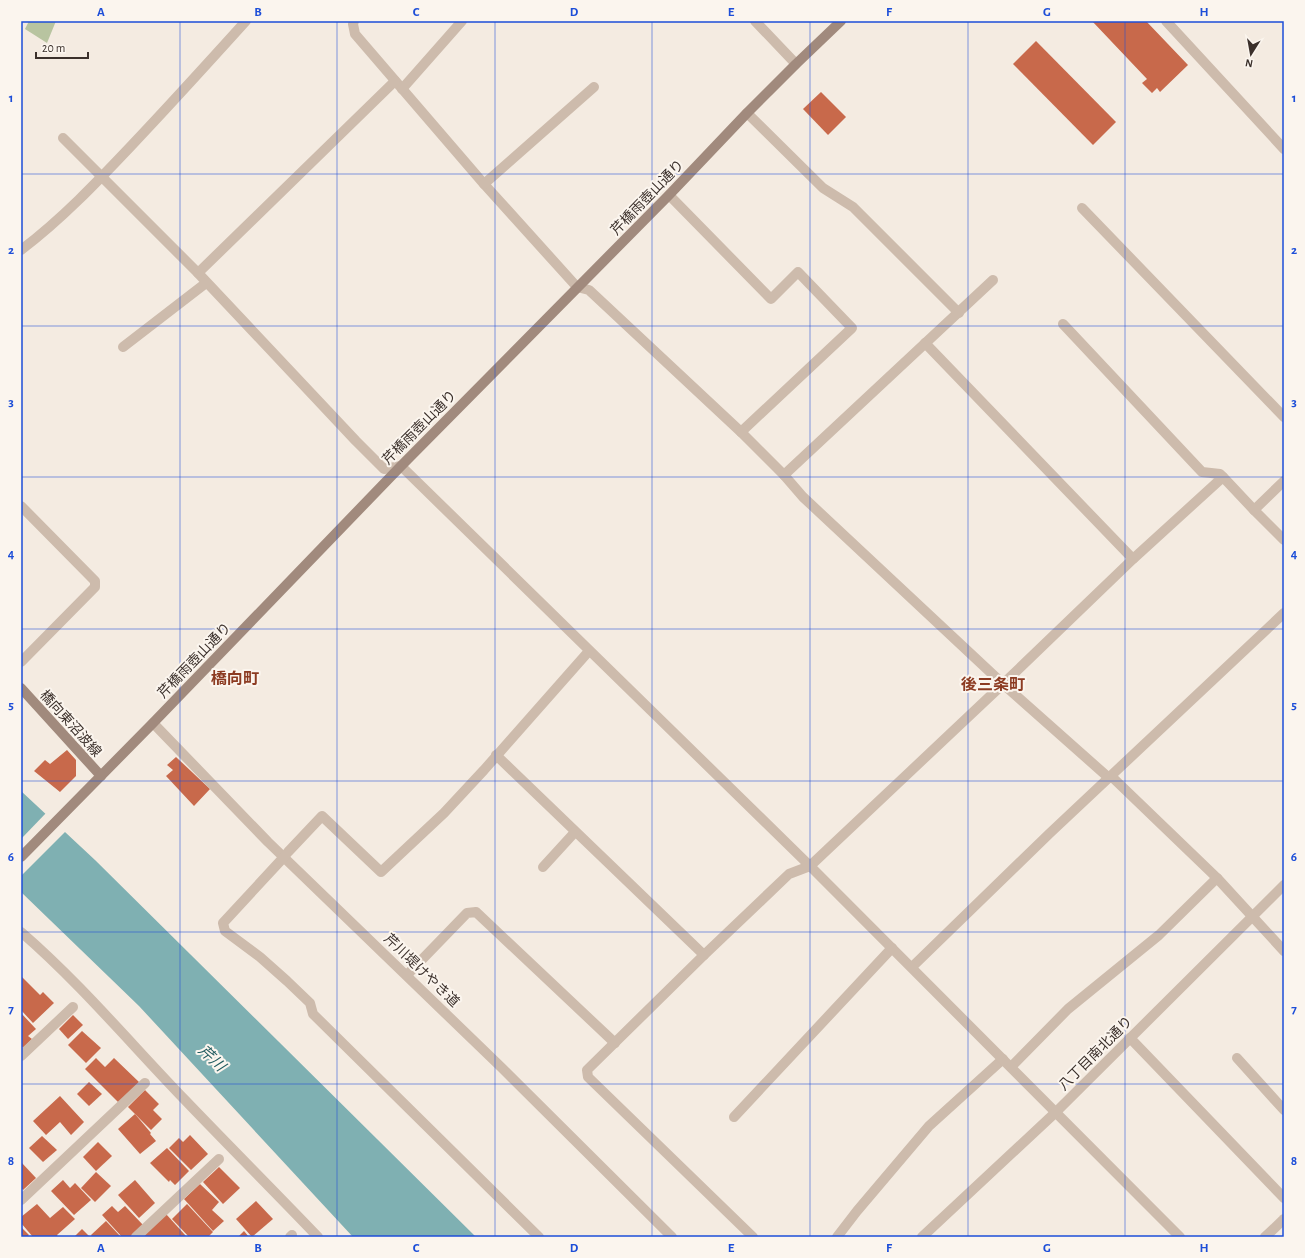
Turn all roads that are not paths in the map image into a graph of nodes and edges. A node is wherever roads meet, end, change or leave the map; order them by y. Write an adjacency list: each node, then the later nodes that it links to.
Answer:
1 (246, 21): 13 (street)
2 (354, 21): 8 (street)
3 (462, 21): 8 (street)
4 (755, 21): 7 (street)
5 (841, 21): 7 (main road, 芹橋雨壺山通り)
6 (1166, 21): 12 (street)
7 (796, 64): 10 (main road, 芹橋雨壺山通り)
8 (398, 85): 14 (street); 18 (street)
9 (594, 87): 14 (street)
10 (746, 113): 15 (main road, 芹橋雨壺山通り); 22 (street)
11 (63, 138): 13 (street)
12 (1284, 149)
13 (102, 177): 17 (street); 18 (street)
14 (484, 184): 21 (street)
15 (669, 195): 21 (main road, 芹橋雨壺山通り); 27 (street)
16 (1082, 208): 26 (street)
17 (21, 250)
18 (198, 273): 20 (street)
19 (993, 280): 22 (street)
20 (206, 283): 25 (street); 28 (street)
21 (578, 287): 27 (street); 28 (main road, 芹橋雨壺山通り)
22 (958, 313): 24 (street)
23 (1063, 324): 30 (street)
24 (924, 343): 29 (street); 35 (street)
25 (123, 347)
26 (1284, 417)
27 (741, 432): 29 (street)
28 (401, 466): 37 (street); 41 (main road, 芹橋雨壺山通り)
29 (784, 474): 39 (street)
30 (1224, 477): 33 (street); 35 (street)
31 (1284, 481): 33 (street)
32 (21, 506): 38 (street)
33 (1254, 510): 34 (street)
34 (1284, 540)
35 (1133, 559): 39 (street)
36 (1284, 613): 44 (street)
37 (589, 651): 42 (street); 48 (street)
38 (21, 662)
39 (1003, 684): 44 (street); 48 (street)
40 (21, 688): 43 (main road, 橋向東沼波線)
41 (153, 723): 43 (main road, 芹橋雨壺山通り); 47 (street, 芹川堤けやき道)
42 (496, 756): 45 (street); 47 (street)
43 (101, 776): 46 (main road, 芹橋雨壺山通り)
44 (1110, 777): 50 (street); 57 (street)
45 (575, 832): 49 (street); 56 (street)
46 (21, 857)
47 (284, 857): 58 (street, 芹川堤けやき道); 76 (street)
48 (810, 866): 54 (street); 56 (street)
49 (543, 867)
50 (1217, 878): 52 (street); 65 (street)
51 (1284, 884): 52 (street, 八丁目南北通り)
52 (1252, 917): 55 (street); 60 (street, 八丁目南北通り)
53 (21, 932): 75 (street)
54 (892, 948): 57 (street); 69 (street)
55 (1284, 951)
56 (704, 955): 61 (street)
57 (912, 967): 64 (street)
58 (407, 975): 61 (street); 77 (street, 芹川堤けやき道)
59 (73, 1007): 62 (street)
60 (1130, 1038): 68 (street, 八丁目南北通り); 71 (street)
61 (615, 1043): 78 (street)
62 (21, 1056)
63 (1236, 1058): 67 (street)
64 (1003, 1059): 65 (street); 79 (street)
65 (1011, 1067): 68 (street)
66 (145, 1083): 72 (street)
67 (1284, 1110)
68 (1056, 1112): 80 (street, 八丁目南北通り); 81 (street)
69 (734, 1117)
70 (219, 1159): 74 (street)
71 (1284, 1198)
72 (21, 1200)
73 (1284, 1219): 82 (street)
74 (136, 1237)
75 (318, 1237)
76 (539, 1237)
77 (672, 1237)
78 (752, 1237)
79 (837, 1237)
80 (922, 1237)
81 (1180, 1237)
82 (1265, 1237)

